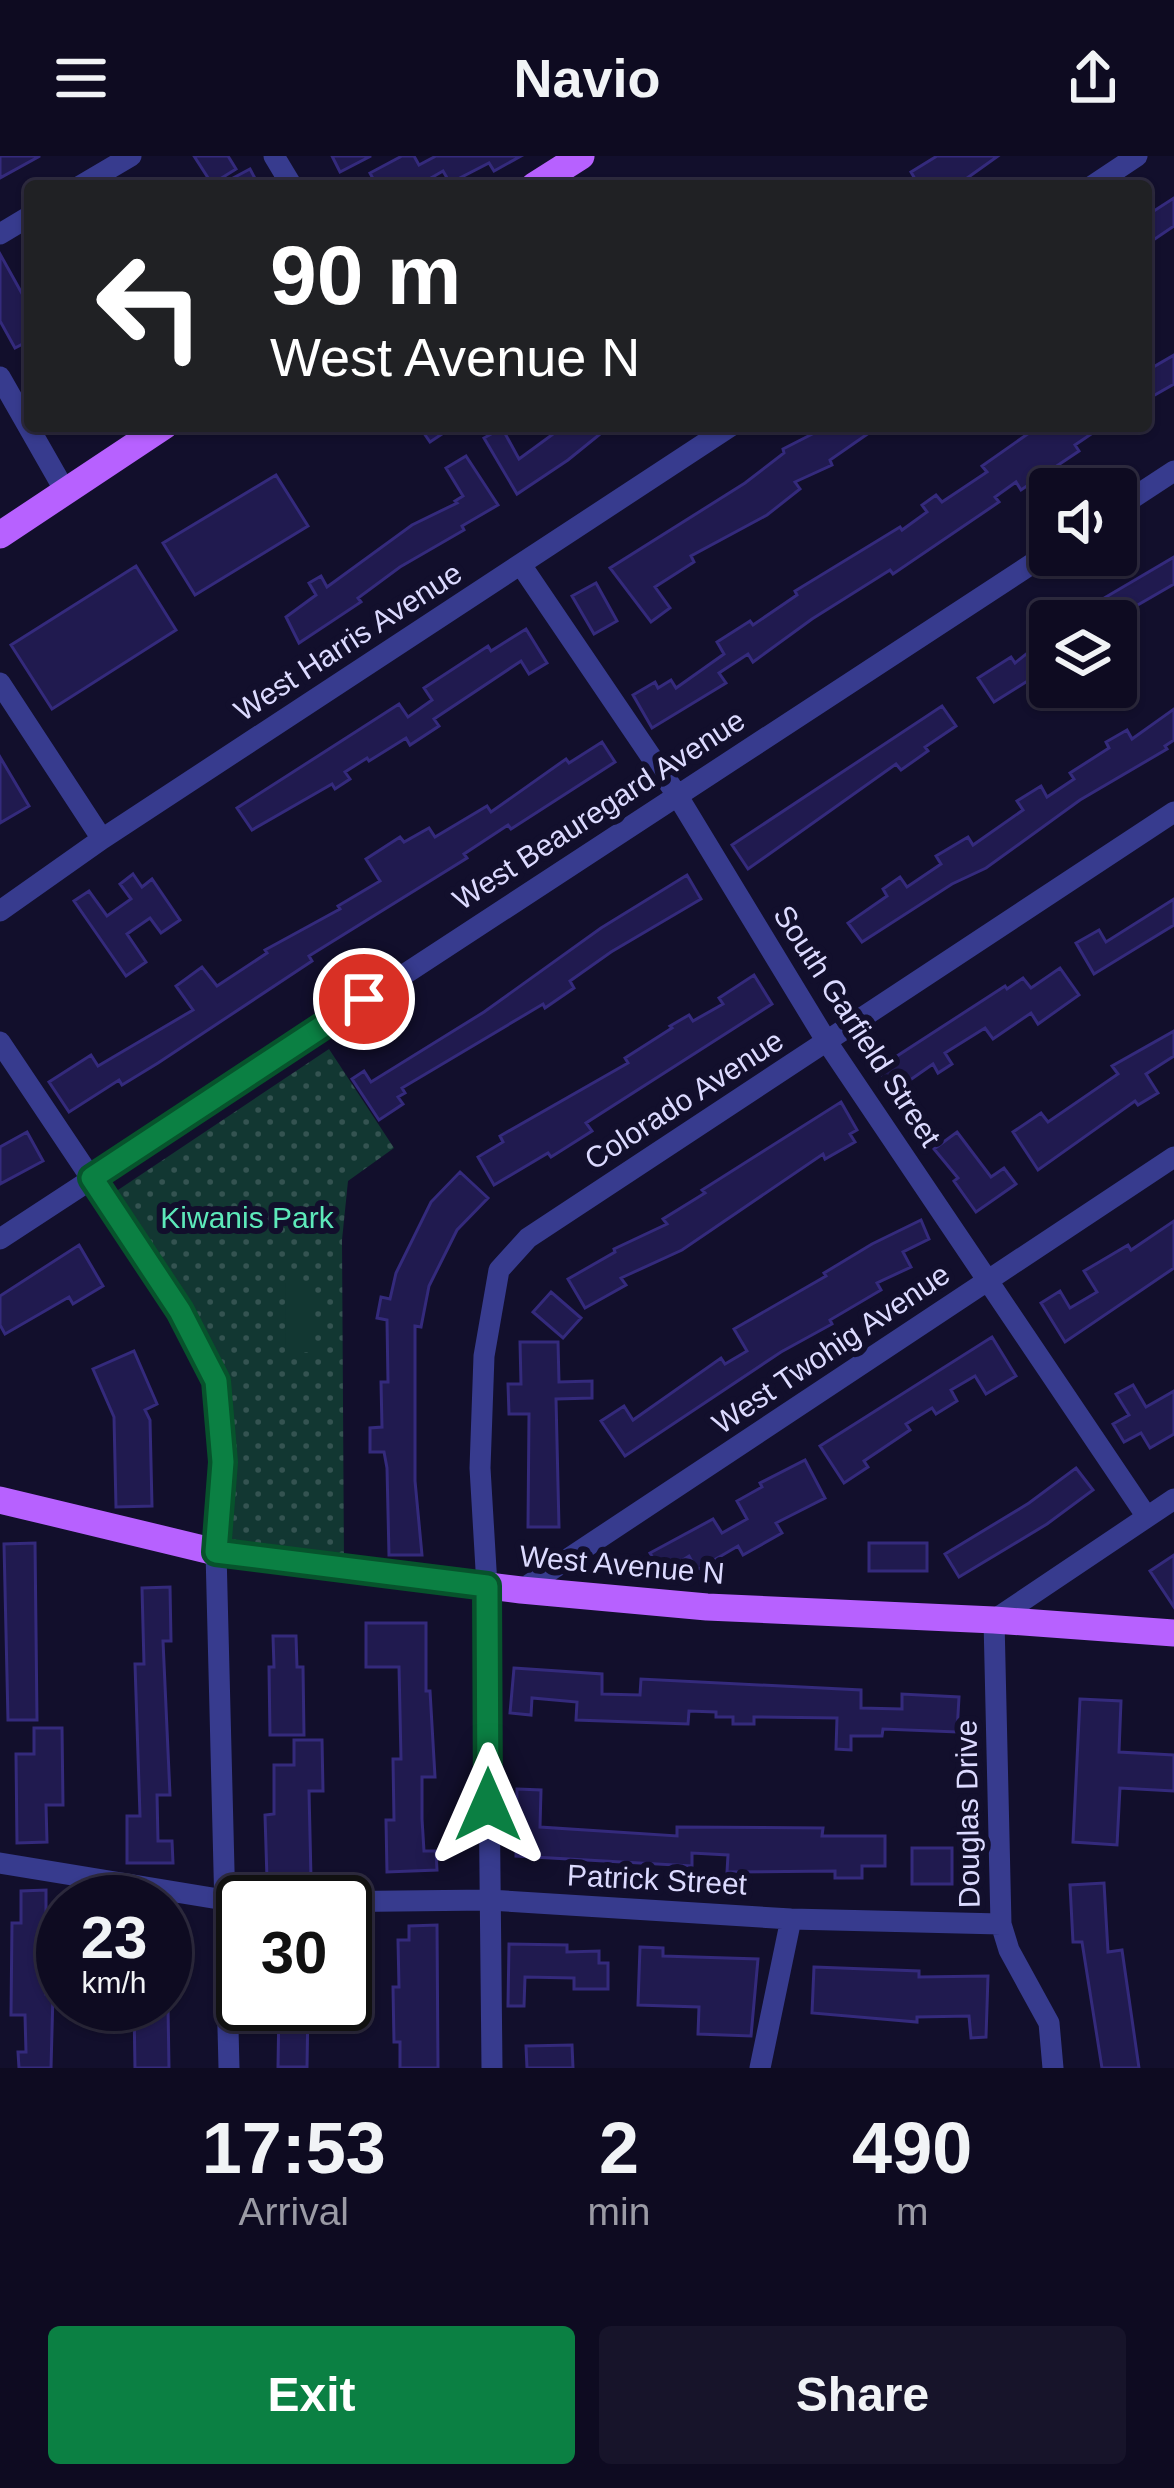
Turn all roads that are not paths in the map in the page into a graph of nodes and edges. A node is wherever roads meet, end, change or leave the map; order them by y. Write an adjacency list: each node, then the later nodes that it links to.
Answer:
1 (131, 156): 4 (street)
2 (581, 156): 5 (main road)
3 (1137, 156): 6 (street)
4 (90, 180)
5 (543, 180)
6 (1101, 180)
7 (0, 377): 8 (street)
8 (24, 419)
9 (31, 432): 13 (street)
10 (155, 432): 13 (main road)
11 (721, 432): 16 (street, West Harris Avenue)
12 (1174, 471): 14 (street)
13 (65, 491): 15 (main road)
14 (1137, 495)
15 (0, 535)
16 (521, 565): 19 (street, South Garfield Street); 21 (street, West Harris Avenue)
17 (1029, 566): 19 (street, West Beauregard Avenue)
18 (0, 683): 21 (street)
19 (677, 795): 24 (street, South Garfield Street); 26 (street, West Beauregard Avenue)
20 (1174, 812): 24 (street, Colorado Avenue)
21 (102, 839): 22 (street, West Harris Avenue)
22 (0, 911)
23 (0, 1042): 26 (street)
24 (826, 1042): 28 (street, South Garfield Street); 33 (street, Colorado Avenue)
25 (1174, 1157): 28 (street, West Twohig Avenue)
26 (92, 1178): 27 (street, West Beauregard Avenue); 32 (street)
27 (0, 1239)
28 (989, 1280): 31 (street, South Garfield Street); 34 (street, West Twohig Avenue)
29 (1174, 1499): 31 (street)
30 (0, 1500): 32 (main road, West Avenue N)
31 (1147, 1517): 35 (street)
32 (216, 1552): 33 (main road, West Avenue N); 38 (street)
33 (487, 1586): 34 (main road, West Avenue N); 40 (street, Colorado Avenue)
34 (521, 1590): 35 (main road, West Avenue N)
35 (994, 1620): 36 (main road, West Avenue N); 43 (street, Douglas Drive)
36 (1174, 1633)
37 (0, 1863): 39 (street)
38 (233, 1875)
39 (216, 1900)
40 (489, 1900): 41 (street, Patrick Street); 42 (street, Patrick Street); 46 (street, Colorado Avenue)
41 (372, 1901)
42 (790, 1918): 43 (street, Patrick Street); 47 (street)
43 (1001, 1924): 48 (street, Douglas Drive)
44 (230, 2031): 45 (street)
45 (229, 2068)
46 (492, 2068)
47 (760, 2068)
48 (1053, 2068)

